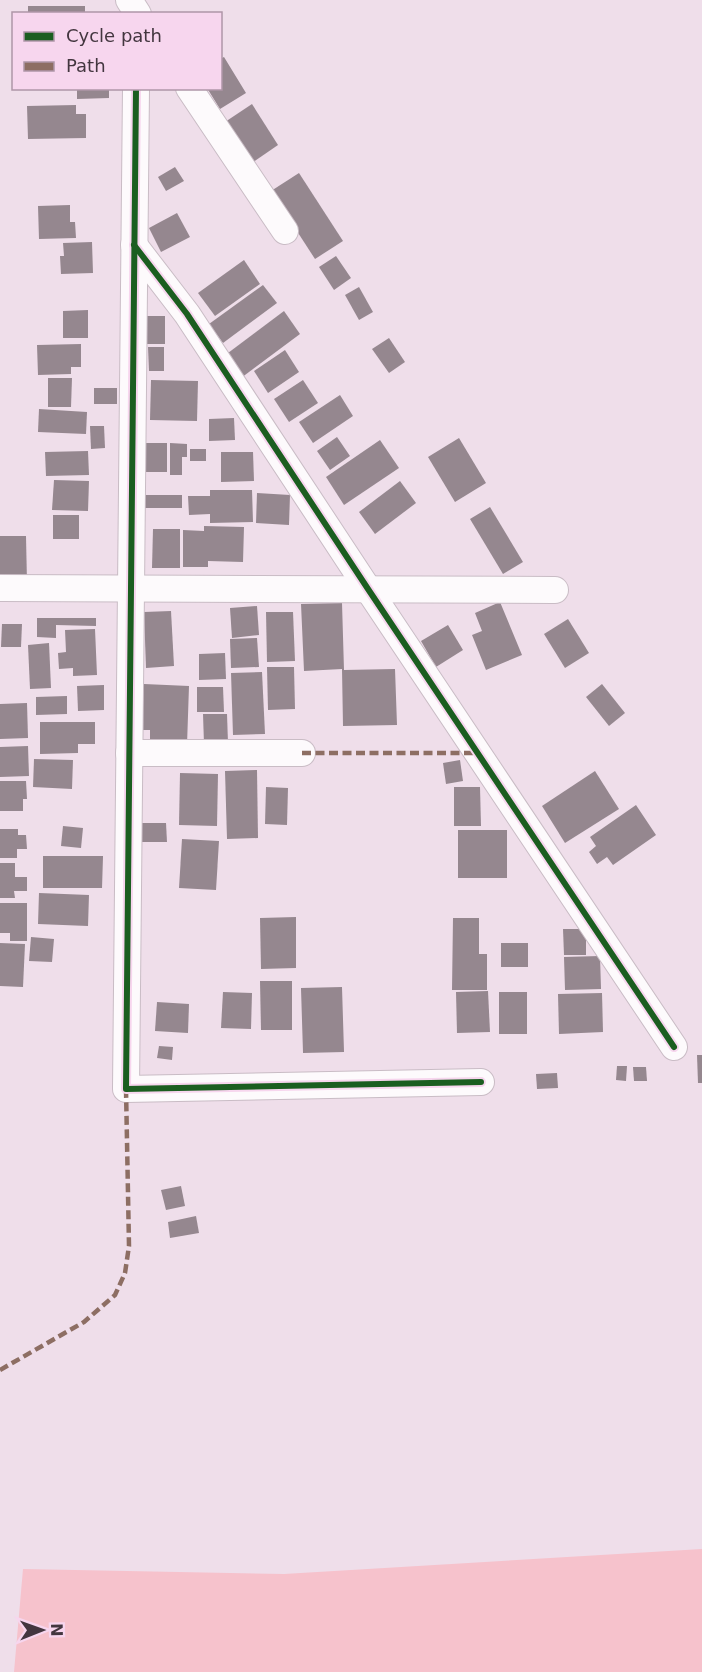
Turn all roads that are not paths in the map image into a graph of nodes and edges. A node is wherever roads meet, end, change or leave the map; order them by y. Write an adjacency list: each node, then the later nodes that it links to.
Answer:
1 (136, 90): 4 (street)
2 (190, 90): 3 (street)
3 (285, 231)
4 (134, 245): 6 (street); 7 (street)
5 (0, 588): 6 (street)
6 (131, 589): 7 (street); 9 (street)
7 (368, 589): 8 (street); 11 (street)
8 (555, 590)
9 (129, 753): 10 (street); 12 (street)
10 (302, 753)
11 (674, 1047)
12 (481, 1082)

